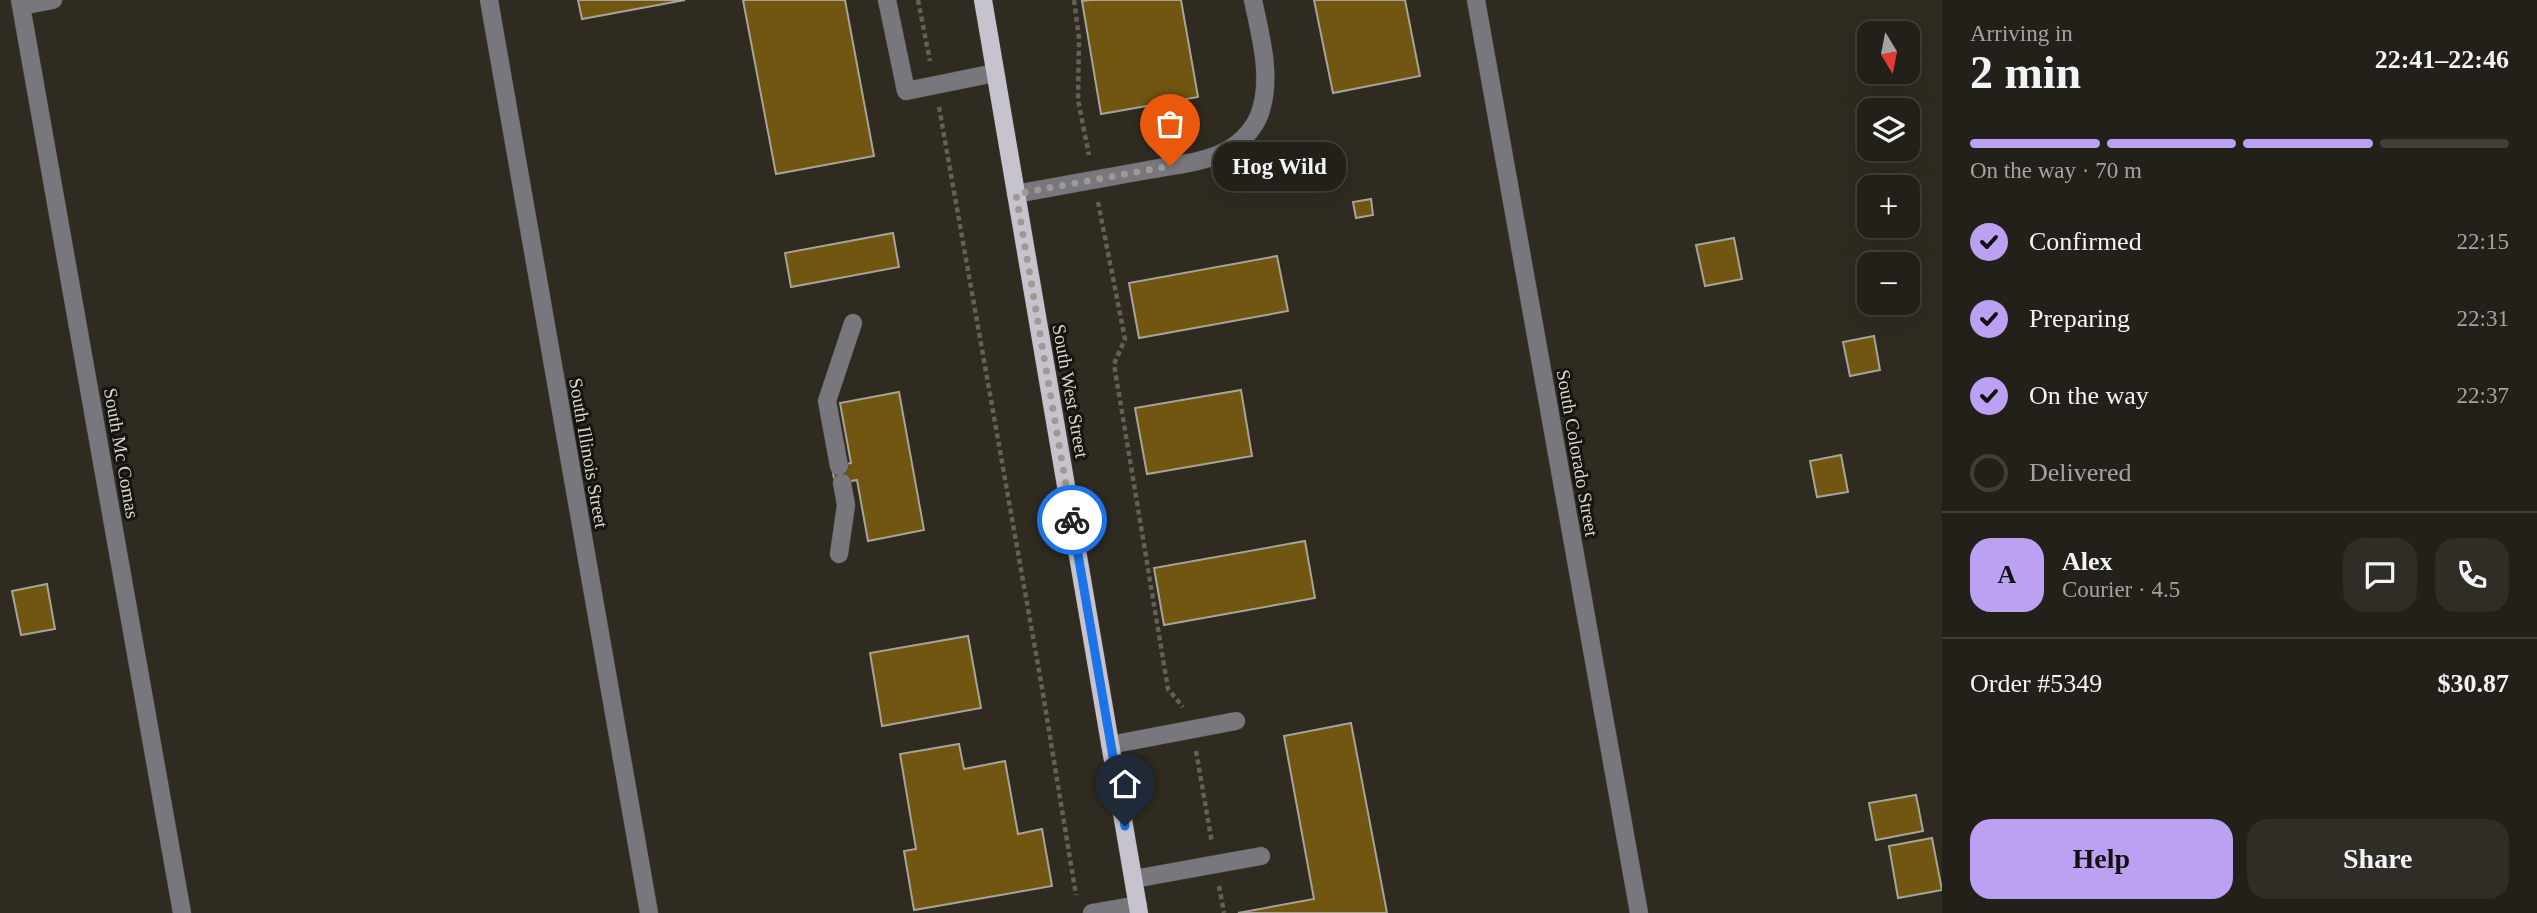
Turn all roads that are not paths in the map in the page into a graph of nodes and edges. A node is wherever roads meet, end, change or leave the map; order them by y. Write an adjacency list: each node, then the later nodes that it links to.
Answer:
1 (53, 0): 7 (street)
2 (489, 0): 18 (street, South Illinois Street)
3 (887, 0): 8 (street)
4 (983, 0): 8 (main road, South West Street)
5 (1253, 0): 9 (street)
6 (1476, 0): 20 (street, South Colorado Street)
7 (20, 3): 17 (street, South Mc Comas)
8 (995, 73): 9 (main road, South West Street)
9 (1016, 194): 13 (main road, South West Street)
10 (853, 323): 11 (street)
11 (839, 554)
12 (1236, 720): 13 (street)
13 (1110, 745): 15 (main road, South West Street)
14 (1261, 856): 15 (street)
15 (1134, 879): 16 (main road, South West Street)
16 (1139, 909): 19 (street)
17 (182, 913)
18 (649, 913)
19 (1092, 913)
20 (1639, 913)

